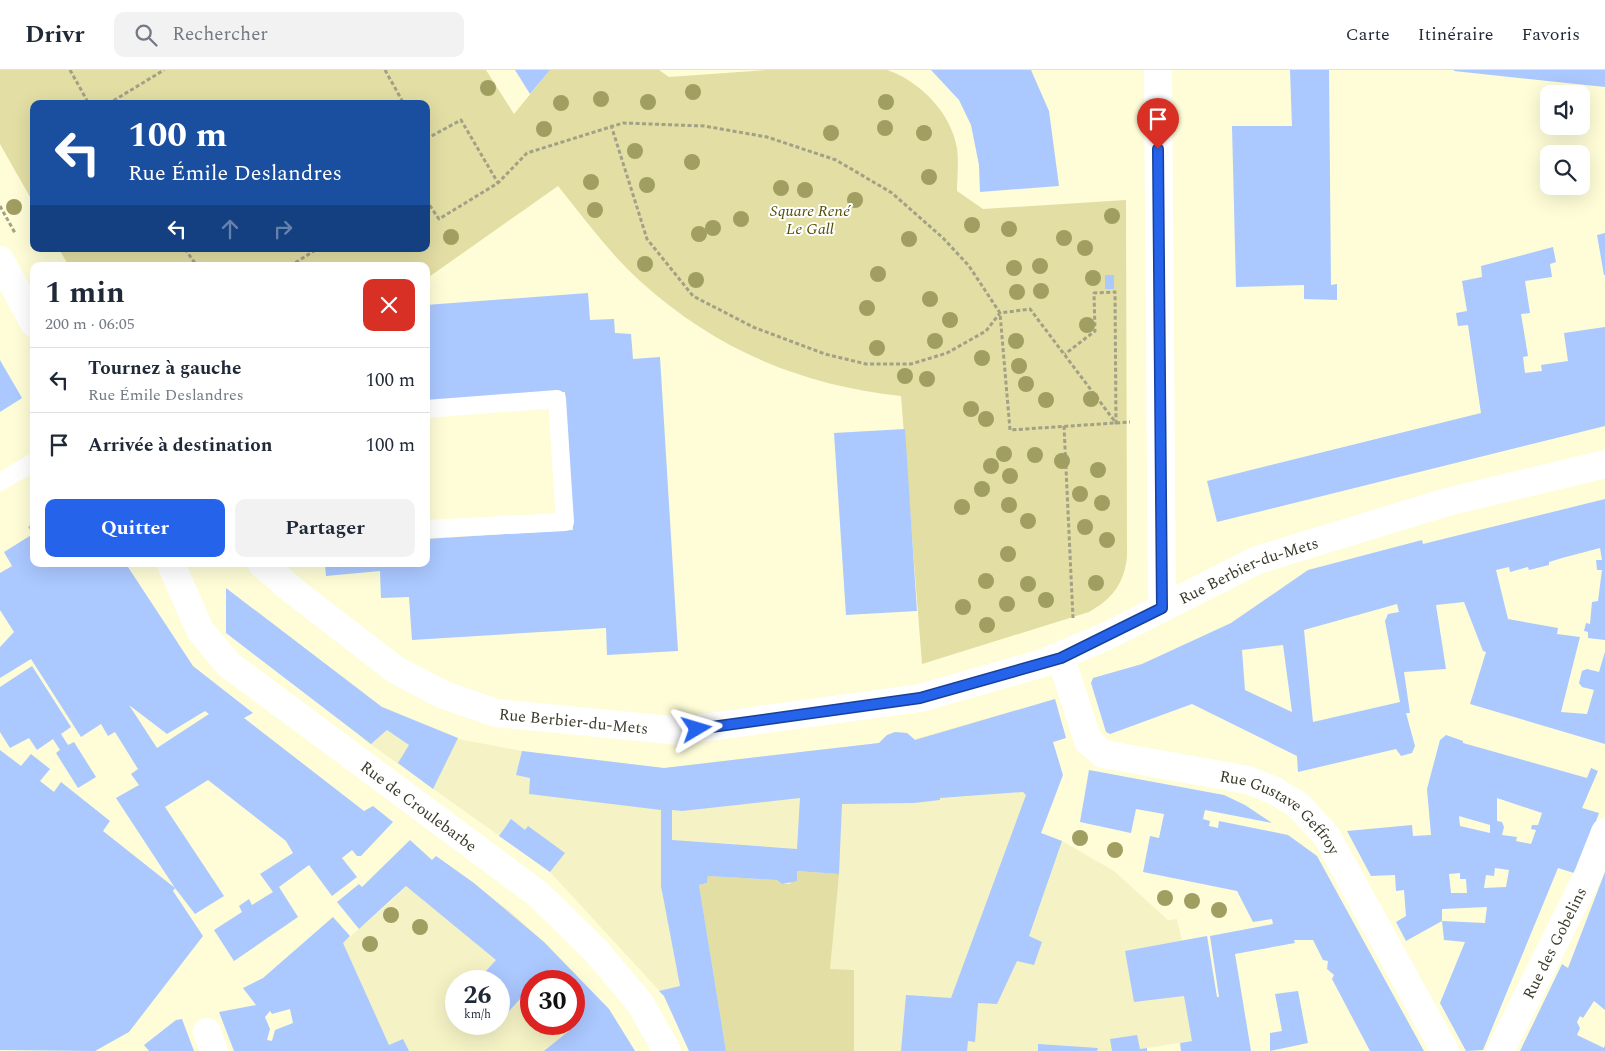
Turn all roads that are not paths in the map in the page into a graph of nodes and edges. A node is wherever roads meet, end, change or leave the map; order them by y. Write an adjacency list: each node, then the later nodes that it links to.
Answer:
1 (1158, 70): 11 (street)
2 (0, 260): 3 (street)
3 (30, 316)
4 (430, 409): 8 (lane)
5 (30, 464): 7 (lane)
6 (1605, 464): 11 (street, Rue Berbier-du-Mets)
7 (0, 482)
8 (430, 529)
9 (172, 567): 14 (street, Rue de Croulebarbe)
10 (266, 567): 12 (street, Rue Berbier-du-Mets)
11 (1162, 608): 12 (street, Rue Berbier-du-Mets)
12 (1070, 654): 15 (street, Rue Gustave Geffroy)
13 (1605, 832): 16 (street, Rue des Gobelins)
14 (667, 1051)
15 (1446, 1051)
16 (1500, 1051)

